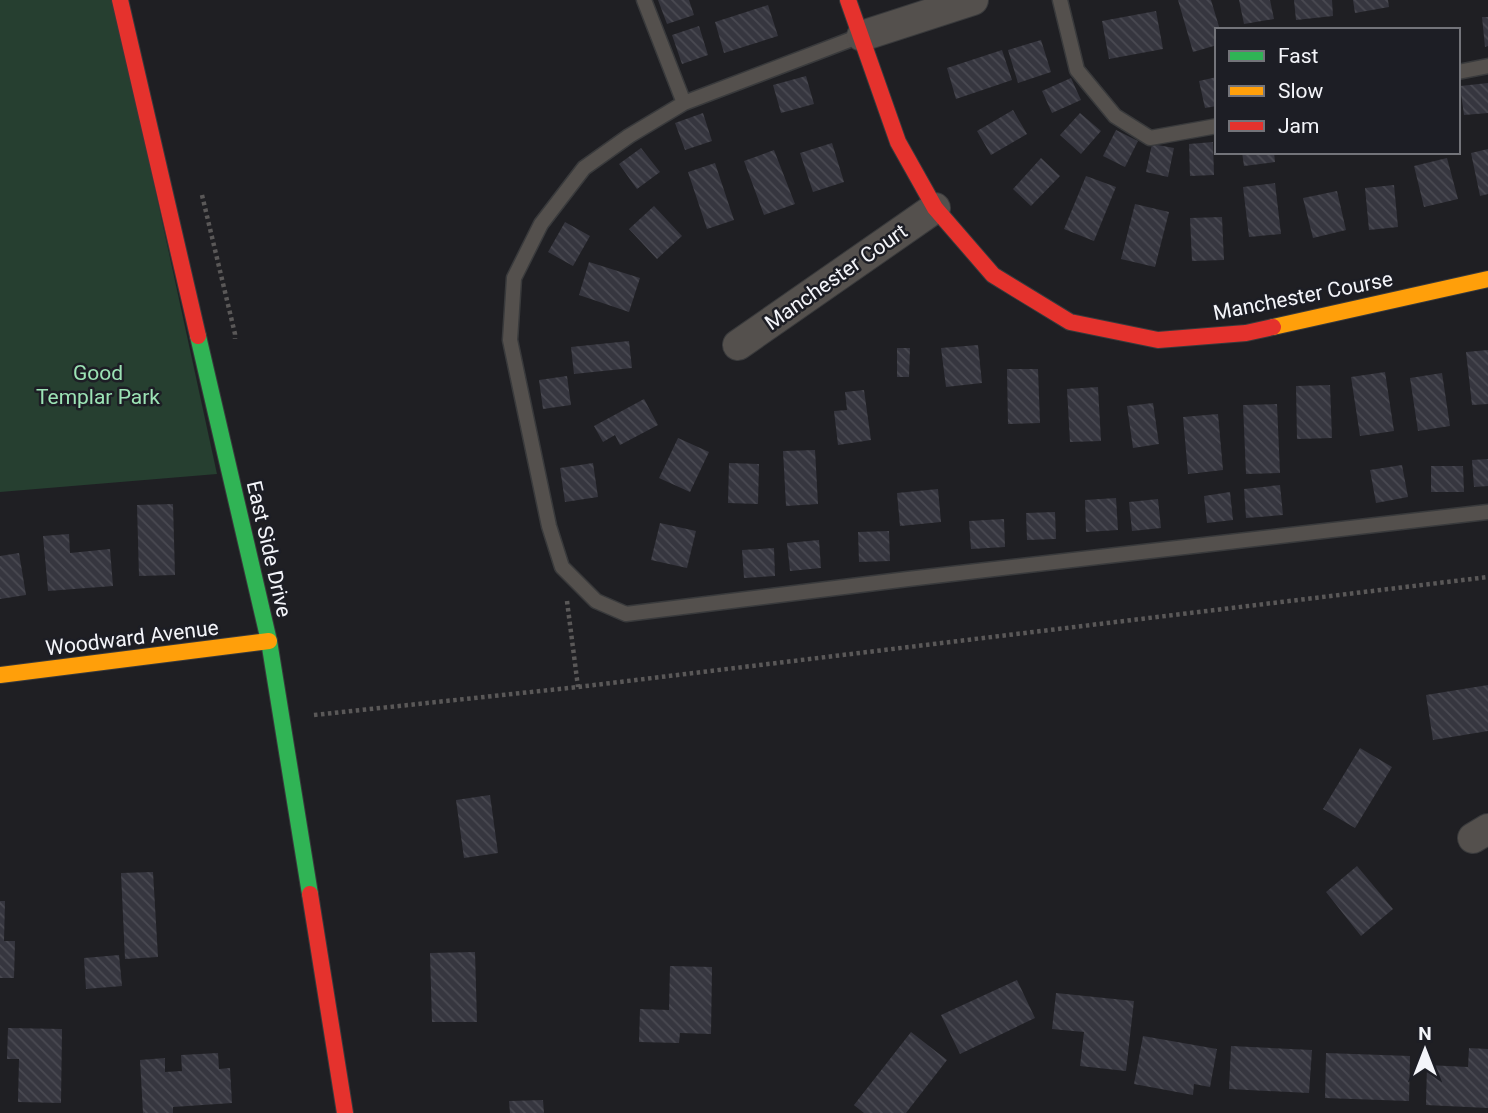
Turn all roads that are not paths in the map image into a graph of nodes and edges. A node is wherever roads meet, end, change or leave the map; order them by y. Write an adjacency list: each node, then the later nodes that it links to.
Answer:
1 (120, 0): 15 (street, East Side Drive)
2 (644, 0): 9 (lane)
3 (848, 0): 6 (street, Manchester Course)
4 (973, 0): 6 (street)
5 (1060, 0): 10 (lane)
6 (862, 36): 9 (lane); 11 (street, Manchester Course)
7 (1488, 66): 8 (lane)
8 (1460, 72)
9 (684, 103): 14 (lane)
10 (1215, 125)
11 (935, 208): 12 (street, Manchester Course); 13 (street, Manchester Court)
12 (1488, 279)
13 (738, 345)
14 (1488, 512)
15 (269, 641): 16 (street, Woodward Avenue); 17 (street, East Side Drive)
16 (0, 675)
17 (345, 1113)

